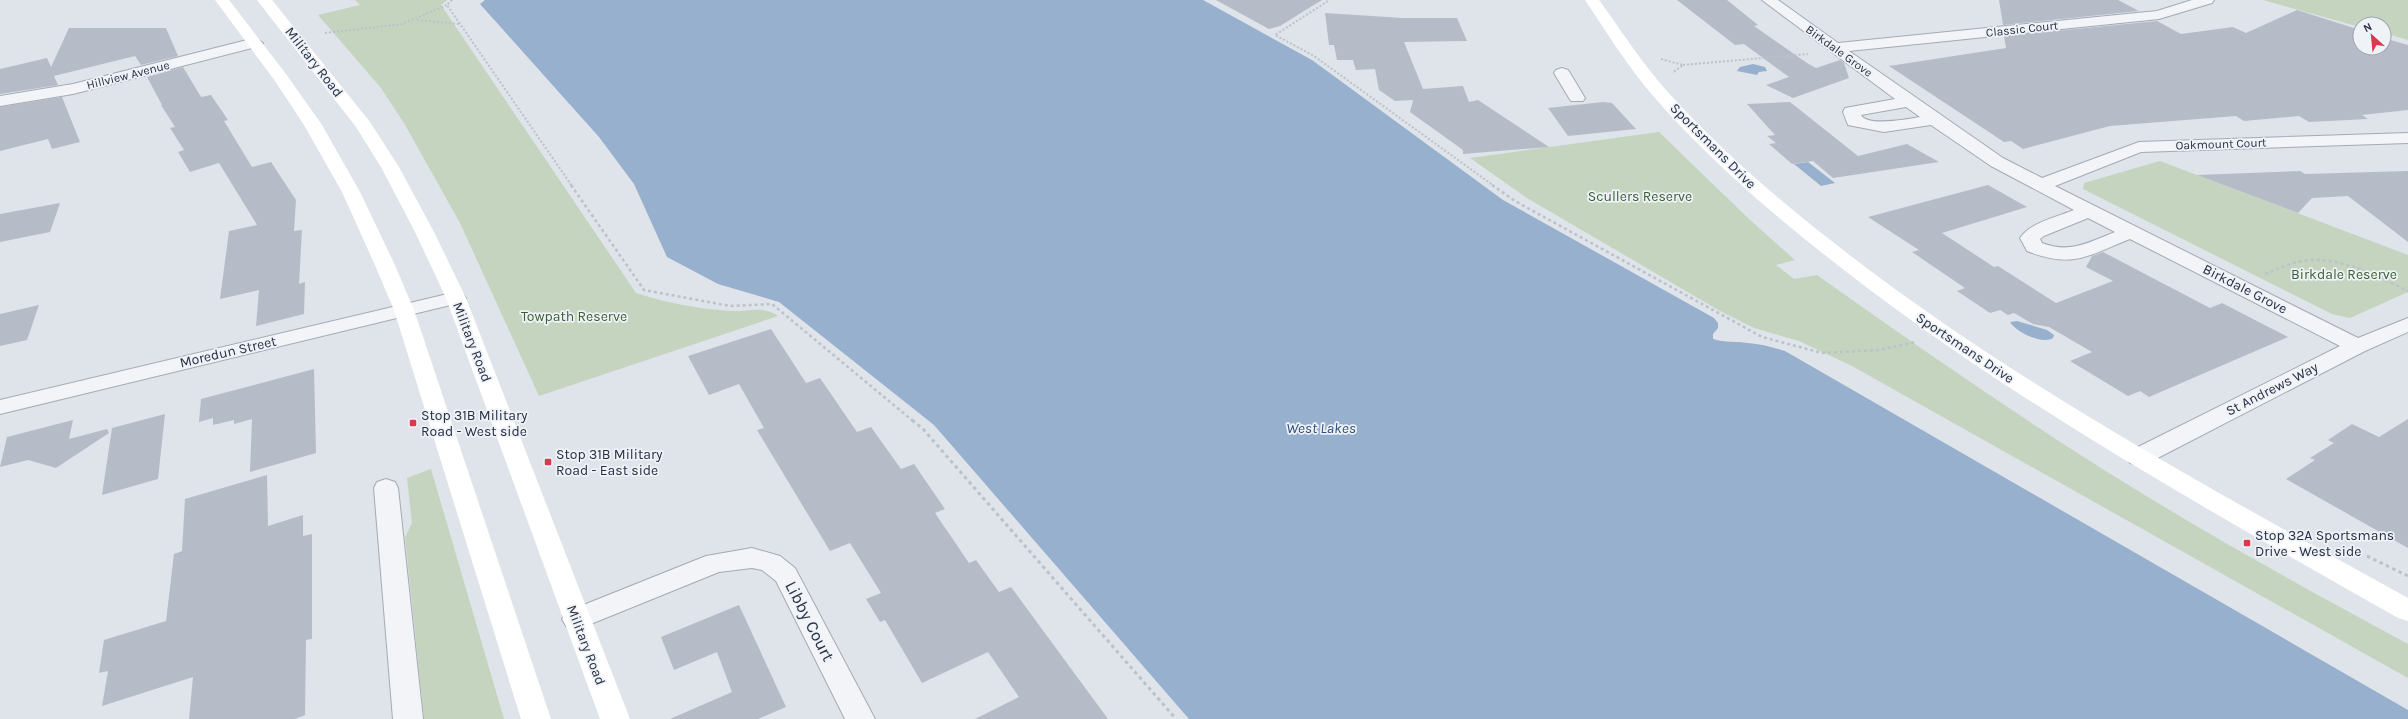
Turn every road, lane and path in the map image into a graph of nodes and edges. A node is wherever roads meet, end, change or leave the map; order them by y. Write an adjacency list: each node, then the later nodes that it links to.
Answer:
1 (222, 0): 12 (main road)
2 (264, 0): 30 (main road, Military Road)
3 (452, 0): 8 (path)
4 (1592, 0): 36 (main road, Sportsmans Drive)
5 (1769, 0): 13 (street, Birkdale Grove)
6 (2207, 0): 13 (street, Classic Court)
7 (1328, 1): 33 (path)
8 (446, 5): 9 (path); 10 (path)
9 (414, 20): 10 (path); 11 (path)
10 (460, 24): 46 (path)
11 (325, 33)
12 (255, 44): 21 (street, Hillview Avenue); 31 (main road)
13 (1835, 48): 15 (path); 22 (street, Birkdale Grove)
14 (1664, 65): 15 (path)
15 (1684, 65): 18 (path)
16 (1668, 69): 18 (path, Sportsmans Drive)
17 (1562, 73): 20 (street)
18 (1672, 73): 19 (path, Sportsmans Drive)
19 (1677, 79)
20 (1577, 98)
21 (0, 101)
22 (1909, 102): 23 (street, Birkdale Grove); 23 (street)
23 (1935, 119): 25 (street, Birkdale Grove)
24 (2408, 138): 25 (street, Oakmount Court)
25 (2041, 185): 26 (street, Birkdale Grove)
26 (2089, 211): 27 (street, Birkdale Grove); 27 (street)
27 (2132, 232): 34 (street, Birkdale Grove)
28 (2261, 275): 29 (path)
29 (2408, 291)
30 (456, 298): 31 (street, Moredun Street); 41 (main road, Military Road)
31 (404, 310): 35 (street, Moredun Street); 43 (main road)
32 (2408, 324): 34 (street, St Andrews Way)
33 (1915, 342)
34 (2357, 346): 36 (street, St Andrews Way)
35 (0, 407)
36 (2139, 457): 40 (main road, Sportsmans Drive)
37 (386, 488): 42 (street)
38 (2366, 556): 39 (path)
39 (2408, 576)
40 (2408, 611)
41 (576, 618): 44 (main road, Military Road); 45 (street, Libby Court)
42 (408, 719)
43 (536, 719)
44 (614, 719)
45 (860, 719)
46 (1176, 719)

